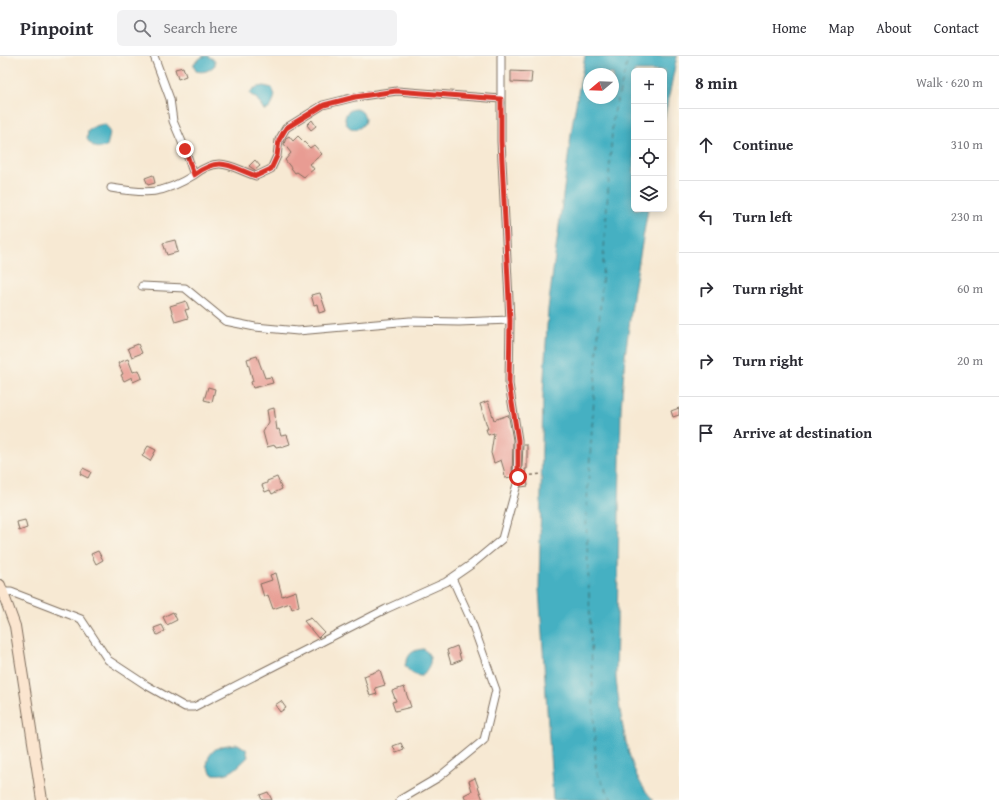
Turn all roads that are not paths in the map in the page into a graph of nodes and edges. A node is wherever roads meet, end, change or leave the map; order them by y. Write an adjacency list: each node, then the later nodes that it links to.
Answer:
1 (154, 56): 4 (street)
2 (501, 56): 3 (street)
3 (501, 99): 4 (street); 7 (street)
4 (194, 175): 5 (street)
5 (111, 188)
6 (142, 286): 7 (street)
7 (510, 320): 8 (street)
8 (452, 578): 9 (street); 11 (street)
9 (1, 588): 10 (main road)
10 (42, 800)
11 (400, 800)

